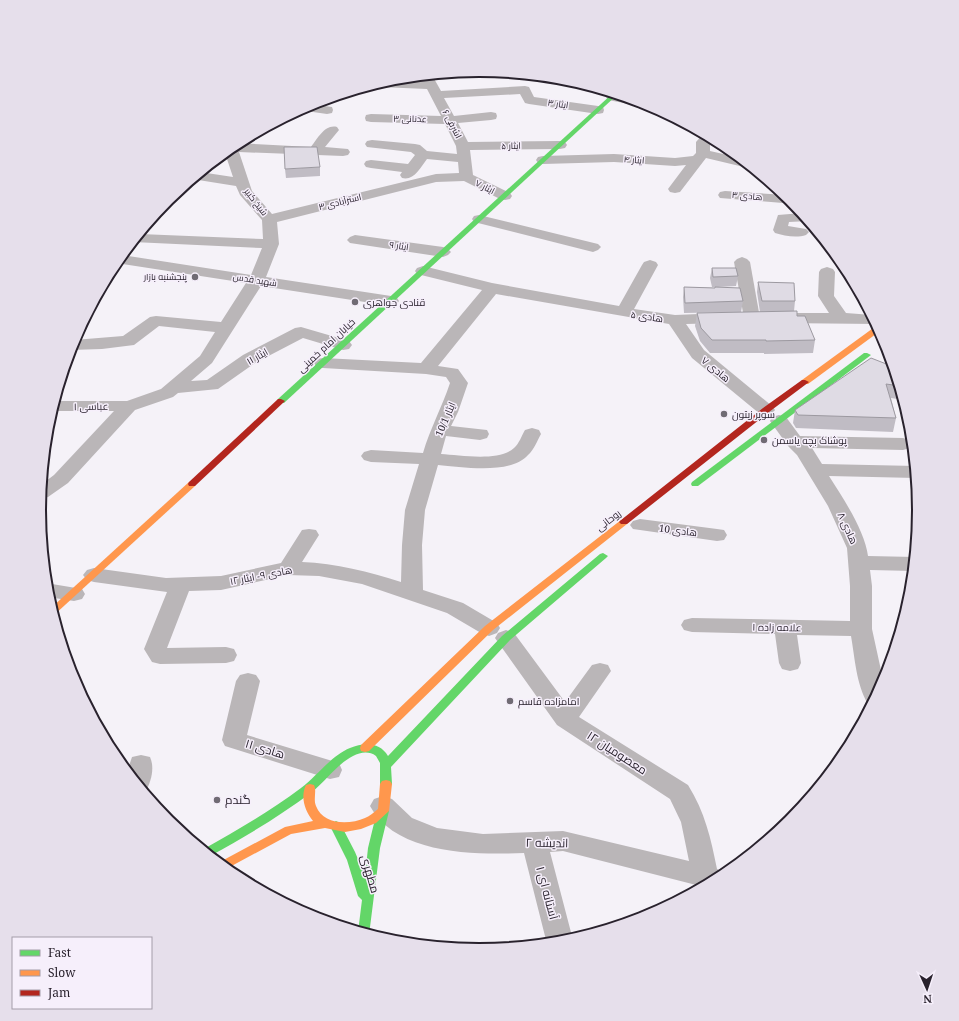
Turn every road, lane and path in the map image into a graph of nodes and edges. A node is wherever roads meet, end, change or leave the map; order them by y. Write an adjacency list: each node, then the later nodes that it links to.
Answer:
1 (399, 84): 2 (street)
2 (432, 85): 6 (street, ایثار ۳); 10 (street, اشرفی ۶)
3 (611, 97): 6 (main road, خیابان امام خمینی)
4 (317, 109): 5 (street)
5 (327, 110)
6 (598, 110): 16 (main road, خیابان امام خمینی)
7 (491, 116): 10 (street, عدنانی ۳)
8 (371, 118): 9 (street, عدنانی ۳)
9 (397, 119): 10 (street, عدنانی ۳); 12 (street)
10 (450, 120): 21 (street, اشرفی ۶)
11 (332, 130): 18 (street)
12 (388, 131)
13 (424, 136): 19 (street)
14 (704, 140): 23 (street)
15 (372, 144): 19 (street, ایثار ۵)
16 (560, 145): 21 (street, ایثار ۵); 24 (main road, خیابان امام خمینی)
17 (243, 148): 18 (street)
18 (315, 151): 20 (street)
19 (419, 151): 21 (street, ایثار ۵); 27 (street)
20 (343, 152)
21 (464, 152): 29 (street, اشرفی ۶)
22 (233, 155): 30 (street, شیخ کبیر)
23 (700, 157): 24 (street, ایثار ۴); 25 (street, ایثار ۴); 31 (street)
24 (543, 160): 33 (main road, خیابان امام خمینی)
25 (737, 162)
26 (371, 164): 27 (street)
27 (410, 176): 29 (street, استرآبادی ٣); 36 (street, استرآبادی ٣)
28 (204, 177): 30 (street)
29 (466, 177): 33 (street, ایثار ۷)
30 (242, 183): 36 (street, شیخ کبیر)
31 (675, 188)
32 (725, 195): 34 (street, هادی ۳)
33 (505, 196): 37 (main road, خیابان امام خمینی)
34 (781, 199)
35 (798, 217): 38 (street)
36 (269, 219): 41 (street, شیخ کبیر)
37 (479, 219): 42 (street); 43 (main road, خیابان امام خمینی)
38 (801, 232)
39 (143, 238): 41 (street)
40 (356, 240): 43 (street, ایثار ۹)
41 (271, 244): 49 (street, شیخ کبیر)
42 (593, 247)
43 (443, 252): 47 (main road, خیابان امام خمینی)
44 (127, 259): 49 (street, شهید قدس)
45 (742, 262): 53 (street)
46 (650, 265): 52 (street)
47 (423, 272): 50 (street, هادی ۵); 51 (main road, خیابان امام خمینی)
48 (826, 272): 54 (street)
49 (256, 281): 51 (street, شهید قدس); 57 (street, شیخ کبیر)
50 (492, 288): 52 (street, هادی ۵); 63 (street)
51 (391, 301): 60 (main road, خیابان امام خمینی)
52 (624, 312): 55 (street, هادی ۵)
53 (752, 318): 54 (street, هادی ۵); 55 (street, هادی ۵)
54 (840, 318): 56 (street, هادی ۵)
55 (675, 320): 69 (street, هادی ۷)
56 (868, 320)
57 (226, 328): 59 (street); 66 (street, شیخ کبیر)
58 (874, 332): 64 (main road, روحانی)
59 (79, 345)
60 (342, 346): 62 (main road, خیابان امام خمینی); 66 (street, ایثار ۱۱)
61 (875, 348): 65 (main road, روحانی)
62 (323, 363): 63 (street, ایثار 10/1); 88 (main road, خیابان امام خمینی)
63 (426, 369): 70 (street, ایثار 10/1)
64 (811, 377): 65 (main road); 69 (main road, روحانی)
65 (828, 384): 69 (main road, روحانی)
66 (172, 388): 68 (street)
67 (59, 406): 68 (street, عباسی ۱)
68 (129, 406): 79 (street)
69 (772, 415): 73 (street, هادی ۸); 80 (main road, روحانی); 97 (main road, روحانی)
70 (439, 430): 71 (street); 76 (street, ایثار 10/1)
71 (480, 434)
72 (532, 434): 76 (street)
73 (794, 442): 74 (street); 77 (street, هادی ۸)
74 (903, 444)
75 (371, 456): 76 (street)
76 (431, 458): 92 (street, ایثار 10/1)
77 (816, 470): 78 (street); 85 (street, هادی ۸)
78 (911, 472)
79 (47, 489)
80 (688, 489)
81 (642, 524): 83 (street, هادی 10)
82 (309, 535): 87 (street)
83 (717, 535)
84 (610, 551): 97 (main road, روحانی)
85 (859, 563): 86 (street); 96 (street, هادی ۸)
86 (909, 564)
87 (288, 568): 89 (street, هادی ۹- ایثار ۱۲); 92 (street, هادی ۹- ایثار ۱۲)
88 (94, 575): 89 (street, هادی ۹- ایثار ۱۲); 91 (main road, خیابان امام خمینی)
89 (181, 584): 98 (street)
90 (53, 591): 91 (street)
91 (74, 594): 93 (main road, خیابان امام خمینی)
92 (412, 594): 97 (street, هادی ۹- ایثار ۱۲)
93 (57, 608)
94 (692, 625): 95 (street, علامه زاده ۱)
95 (785, 627): 96 (street, علامه زاده ۱); 99 (street)
96 (861, 629): 101 (street, هادی ۸)
97 (497, 633): 103 (street, معصومیان ۱۲); 104 (main road, روحانی); 105 (main road, روحانی)
98 (226, 655)
99 (790, 662)
100 (600, 671): 103 (street)
101 (879, 676)
102 (248, 681): 106 (street, هادی ۱۱)
103 (565, 720): 114 (street, معصومیان ۱۲)
104 (365, 748): 105 (main road); 106 (main road)
105 (387, 764): 108 (main road)
106 (330, 770): 107 (main road)
107 (310, 788): 109 (main road); 112 (main road)
108 (383, 808): 110 (main road); 111 (street, اندیشه ۲); 116 (main road)
109 (326, 823): 110 (main road); 113 (main road)
110 (336, 826): 116 (main road, مطهری)
111 (534, 842): 115 (street, اندیشه ۲); 118 (street, آستانه ای ۱)
112 (211, 850)
113 (228, 863)
114 (710, 877)
115 (708, 878)
116 (367, 907): 117 (main road, مطهری)
117 (365, 928)
118 (558, 937)

